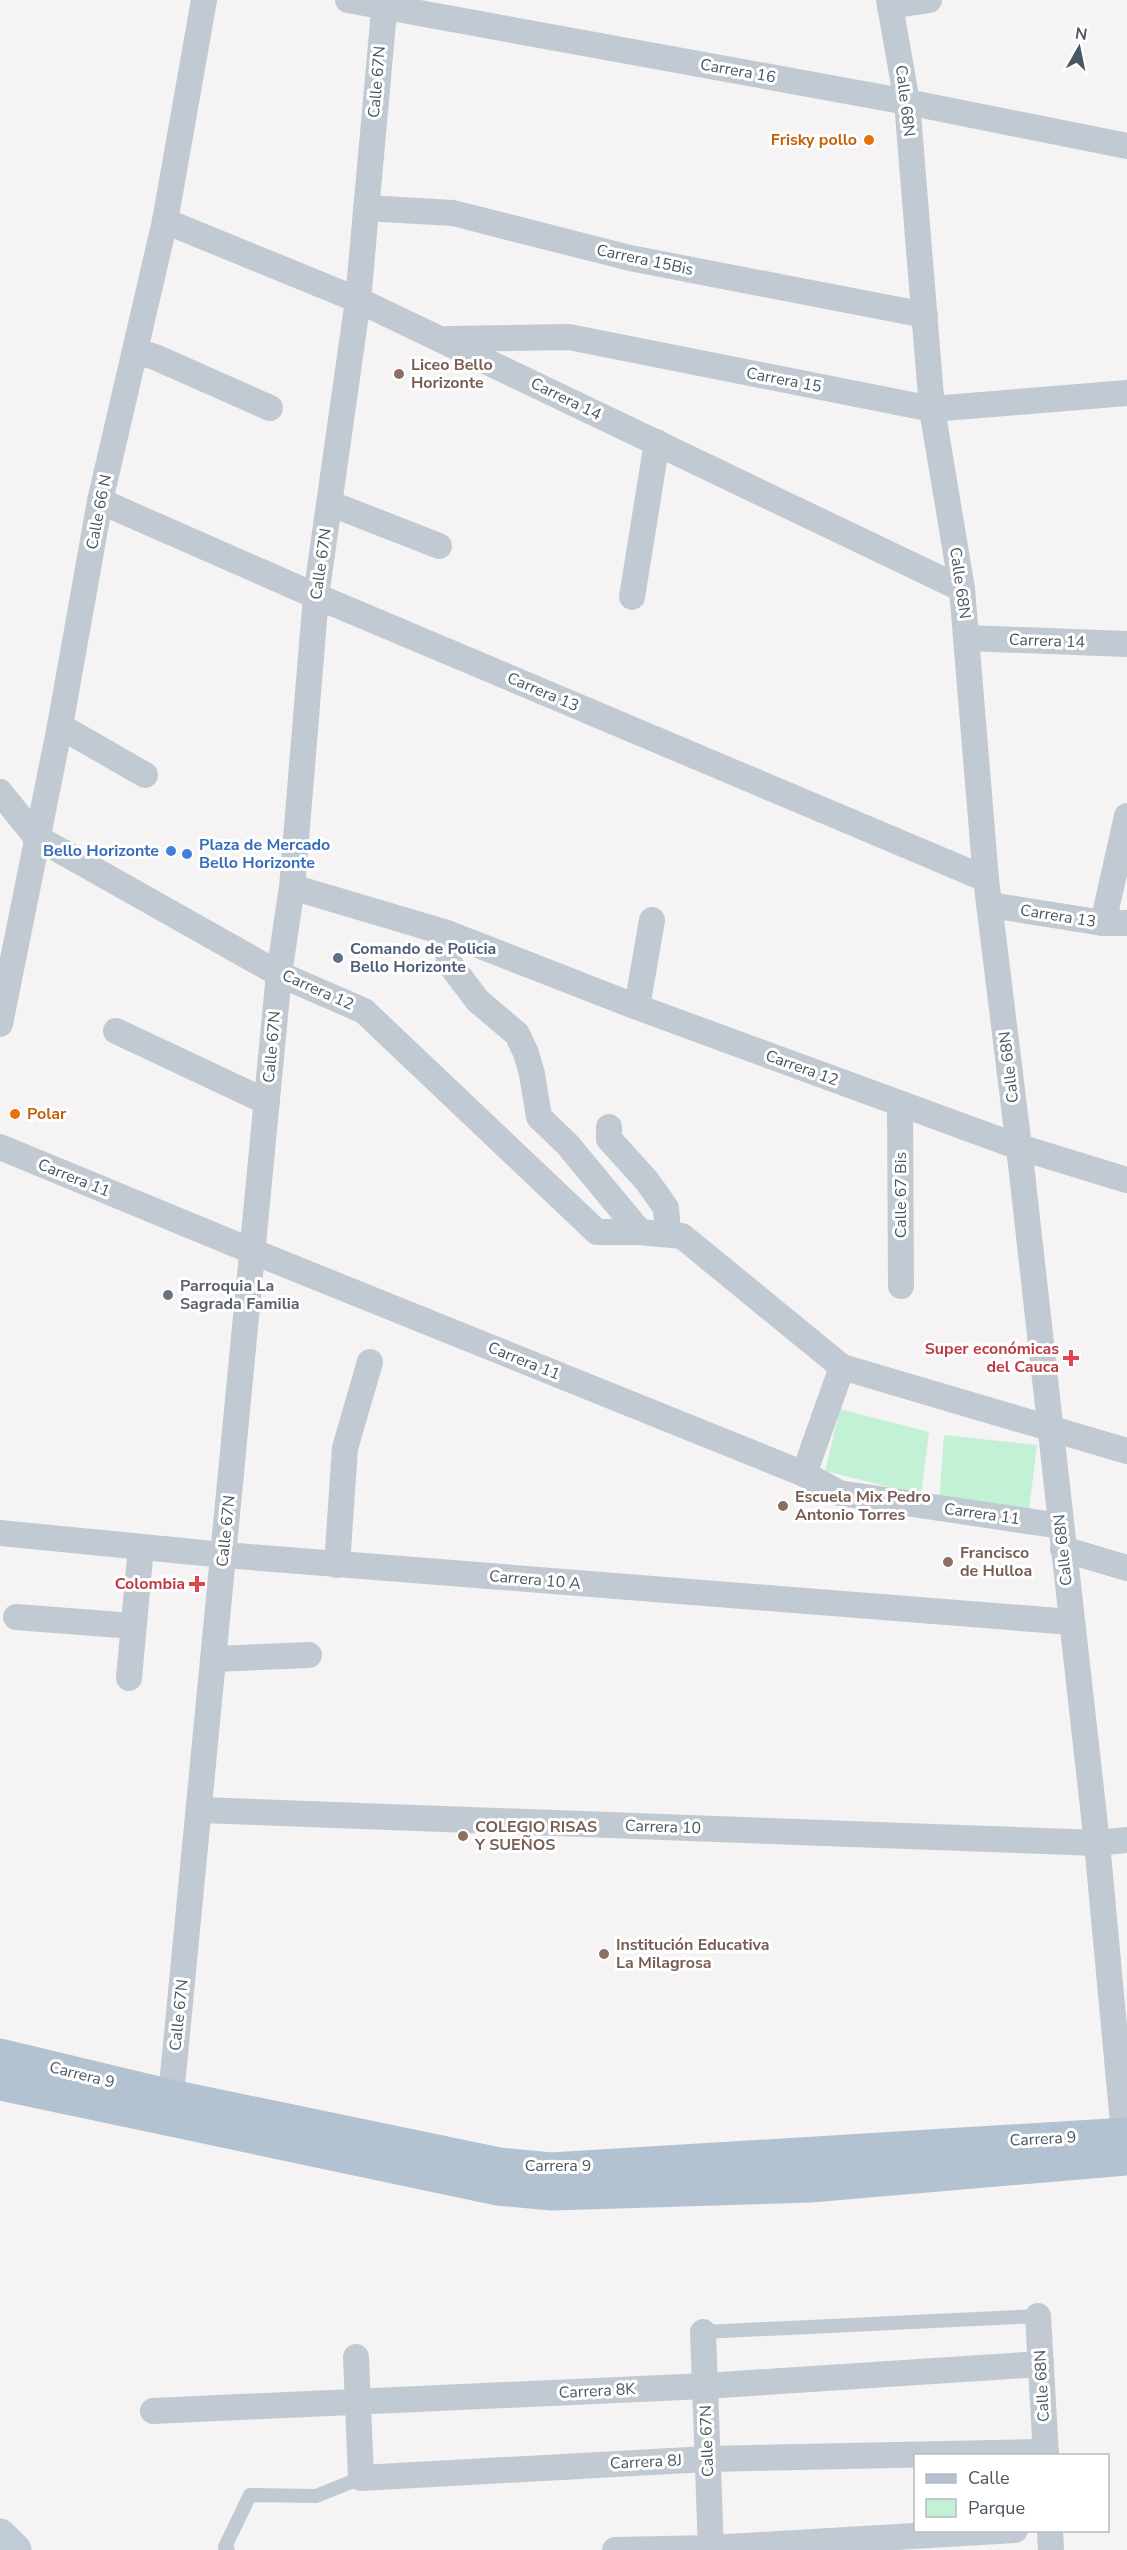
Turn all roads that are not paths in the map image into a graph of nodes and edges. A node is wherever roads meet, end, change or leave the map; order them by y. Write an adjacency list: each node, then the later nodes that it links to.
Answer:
1 (204, 0): 9 (street, Calle 66 N)
2 (348, 0): 5 (street, Carrera 16)
3 (929, 0): 4 (street)
4 (890, 3): 6 (street, Calle 68N)
5 (385, 4): 6 (street, Carrera 16); 8 (street, Calle 67N)
6 (907, 102): 7 (street, Carrera 16); 11 (street, Calle 68N)
7 (1127, 146)
8 (366, 208): 10 (street, Calle 67N); 11 (street, Carrera 15Bis)
9 (165, 221): 10 (street, Carrera 14); 13 (street, Calle 66 N)
10 (358, 300): 12 (street, Carrera 14); 19 (street, Calle 67N)
11 (925, 315): 16 (street, Calle 68N)
12 (443, 339): 16 (street, Carrera 15); 17 (street, Carrera 14)
13 (135, 351): 15 (street); 18 (street, Calle 66 N)
14 (1127, 393): 16 (street, Carrera 15)
15 (270, 408)
16 (932, 409): 21 (street, Calle 68N)
17 (657, 442): 21 (street, Carrera 14); 23 (street)
18 (100, 501): 22 (street, Carrera 13); 27 (street, Calle 66 N)
19 (329, 502): 20 (street); 22 (street, Calle 67N)
20 (439, 546)
21 (962, 589): 24 (street, Calle 68N)
22 (316, 596): 32 (street, Carrera 13); 33 (street, Calle 67N)
23 (632, 597)
24 (966, 638): 25 (street, Carrera 14); 32 (street, Calle 68N)
25 (1127, 644): 26 (street)
26 (1127, 664)
27 (60, 726): 28 (street); 31 (street, Calle 66 N)
28 (145, 775)
29 (0, 792): 31 (street, Carrera 12)
30 (1127, 816): 36 (street)
31 (36, 837): 38 (street, Carrera 12); 40 (street, Calle 66 N)
32 (986, 879): 34 (street, Calle 68N)
33 (292, 887): 37 (street, Carrera 12); 38 (street, Calle 67N)
34 (990, 905): 36 (street, Carrera 13); 46 (street, Calle 68N)
35 (652, 920): 39 (street)
36 (1115, 923)
37 (447, 933): 39 (street, Carrera 12); 48 (street)
38 (279, 974): 42 (street, Calle 67N); 48 (street, Carrera 12)
39 (637, 1007): 43 (street, Carrera 12)
40 (0, 1024)
41 (116, 1031): 42 (street)
42 (267, 1102): 50 (street, Calle 67N)
43 (900, 1104): 46 (street, Carrera 12); 51 (street, Calle 67 Bis)
44 (609, 1127): 49 (street)
45 (0, 1147): 50 (street, Carrera 11)
46 (1019, 1147): 47 (street, Carrera 12); 54 (street, Calle 68N)
47 (1127, 1180)
48 (640, 1232): 49 (street, Carrera 12)
49 (668, 1234): 53 (street, Carrera 12)
50 (254, 1252): 56 (street, Carrera 11); 60 (street, Calle 67N)
51 (901, 1286)
52 (370, 1362): 61 (street)
53 (842, 1367): 54 (street, Carrera 12); 56 (street)
54 (1051, 1428): 55 (street); 58 (street, Calle 68N)
55 (1127, 1451)
56 (804, 1474): 58 (street, Carrera 11)
57 (0, 1533): 59 (street, Carrera 10 A)
58 (1062, 1537): 62 (street, Carrera 11); 64 (street, Calle 68N)
59 (141, 1547): 60 (street, Carrera 10 A); 65 (street)
60 (224, 1556): 61 (street, Carrera 10 A); 67 (street, Calle 67N)
61 (337, 1564): 64 (street, Carrera 10 A)
62 (1127, 1568)
63 (16, 1617): 65 (street)
64 (1071, 1622): 71 (street, Calle 68N)
65 (133, 1626): 68 (street)
66 (309, 1655): 67 (street)
67 (214, 1659): 69 (street, Calle 67N)
68 (129, 1678)
69 (199, 1809): 71 (street, Carrera 10); 74 (street, Calle 67N)
70 (1127, 1840): 71 (street, Carrera 10)
71 (1097, 1843): 75 (street, Calle 68N)
72 (0, 2055): 74 (main road, Carrera 9)
73 (0, 2084): 75 (main road, Carrera 9)
74 (171, 2097): 75 (main road, Carrera 9)
75 (1126, 2142)
76 (1038, 2316): 77 (lane); 79 (street, Calle 68N)
77 (703, 2332): 80 (street, Calle 67N)
78 (356, 2356): 81 (street)
79 (1041, 2364): 80 (street, Carrera 8K); 83 (street, Calle 68N)
80 (705, 2386): 81 (street, Carrera 8K); 85 (street, Calle 67N)
81 (358, 2402): 82 (street, Carrera 8K); 86 (street)
82 (153, 2410)
83 (1046, 2454)
84 (914, 2456): 85 (street, Carrera 8J)
85 (707, 2459): 86 (street, Carrera 8J); 90 (street, Calle 67N)
86 (361, 2478): 92 (lane, Carrera 8J)
87 (983, 2532): 90 (street)
88 (1050, 2532): 94 (street)
89 (0, 2535): 91 (main road)
90 (711, 2549): 93 (street)
91 (15, 2550)
92 (228, 2550)
93 (615, 2550)
94 (1051, 2550)

